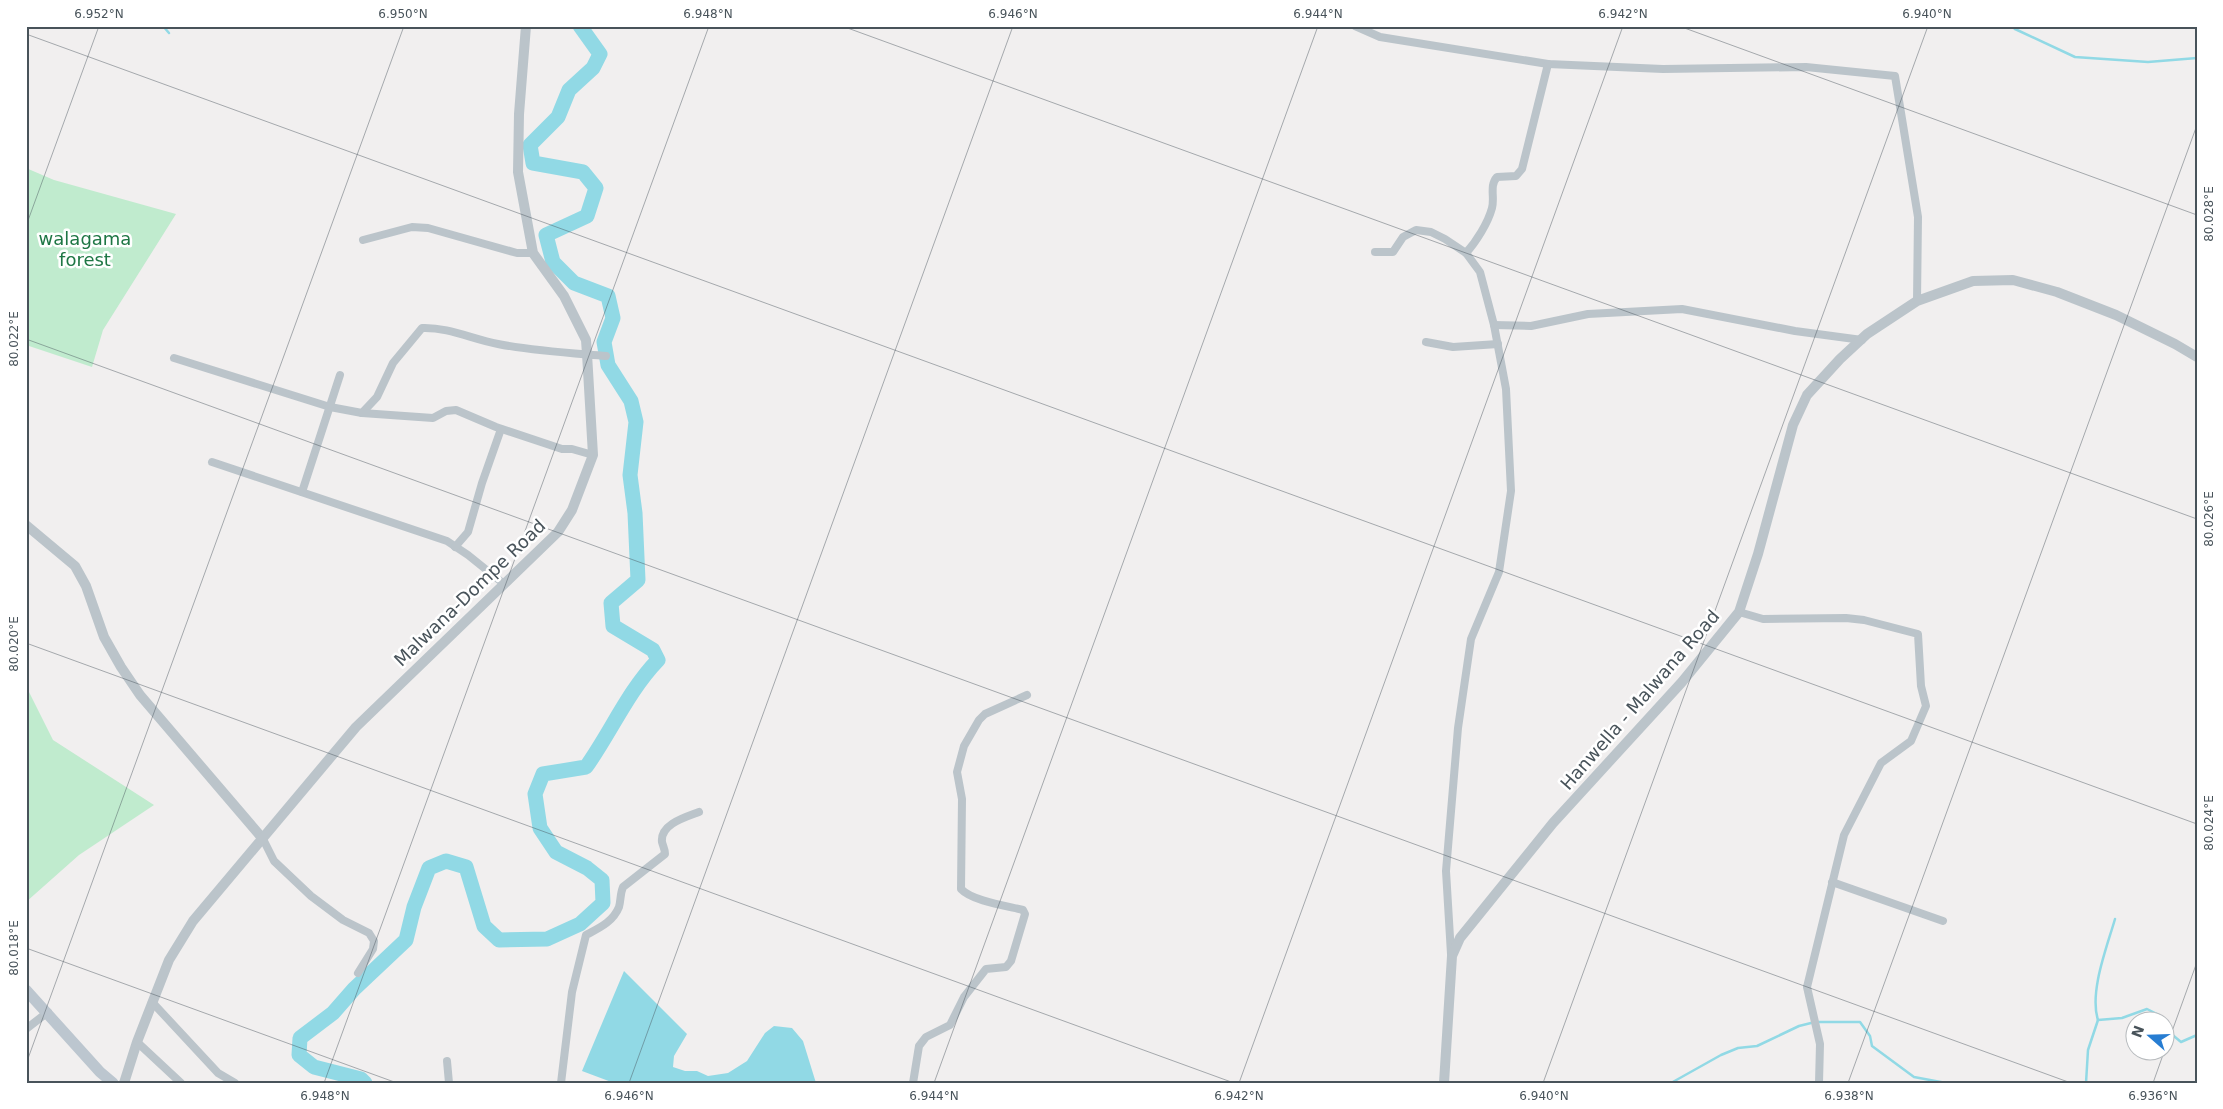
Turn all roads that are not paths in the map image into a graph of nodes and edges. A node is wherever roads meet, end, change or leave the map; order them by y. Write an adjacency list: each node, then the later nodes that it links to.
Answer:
1 (526, 26): 6 (street, Malwana-Dompe Road)
2 (1355, 26): 3 (street)
3 (1548, 64): 7 (street); 8 (street)
4 (363, 240): 6 (street)
5 (1375, 252): 7 (street)
6 (533, 253): 13 (street, Malwana-Dompe Road)
7 (1466, 254): 9 (street)
8 (1917, 301): 10 (street, Hanwella - Malwana Road); 16 (street, Hanwella - Malwana Road)
9 (1494, 325): 10 (street); 12 (street)
10 (1862, 340): 27 (street, Hanwella - Malwana Road)
11 (1426, 342): 12 (street)
12 (1498, 344): 33 (street)
13 (587, 354): 14 (street); 19 (street); 21 (street, Malwana-Dompe Road)
14 (606, 356)
15 (174, 358): 18 (street)
16 (2197, 358)
17 (340, 376): 18 (street)
18 (330, 407): 19 (street); 23 (street)
19 (362, 413): 20 (street)
20 (501, 429): 21 (street); 25 (street)
21 (593, 455): 26 (street, Malwana-Dompe Road)
22 (212, 462): 23 (street)
23 (302, 492): 25 (street)
24 (26, 525): 30 (street)
25 (455, 547): 26 (street)
26 (504, 584): 30 (street, Malwana-Dompe Road)
27 (1739, 612): 31 (street); 33 (street, Hanwella - Malwana Road)
28 (1027, 696): 47 (street)
29 (699, 812): 46 (street)
30 (263, 839): 34 (street); 36 (street, Malwana-Dompe Road)
31 (1832, 882): 32 (street); 49 (street)
32 (1942, 921)
33 (1452, 956): 48 (street, Hanwella - Malwana Road)
34 (358, 973)
35 (26, 990): 37 (main road)
36 (152, 1002): 39 (street, Malwana-Dompe Road); 44 (street)
37 (48, 1012): 38 (street); 41 (main road)
38 (26, 1029)
39 (137, 1042): 42 (street, Malwana-Dompe Road); 43 (street)
40 (447, 1061): 45 (street)
41 (113, 1083)
42 (124, 1083)
43 (181, 1083)
44 (235, 1083)
45 (449, 1083)
46 (561, 1083)
47 (914, 1083)
48 (1444, 1083)
49 (1819, 1083)

